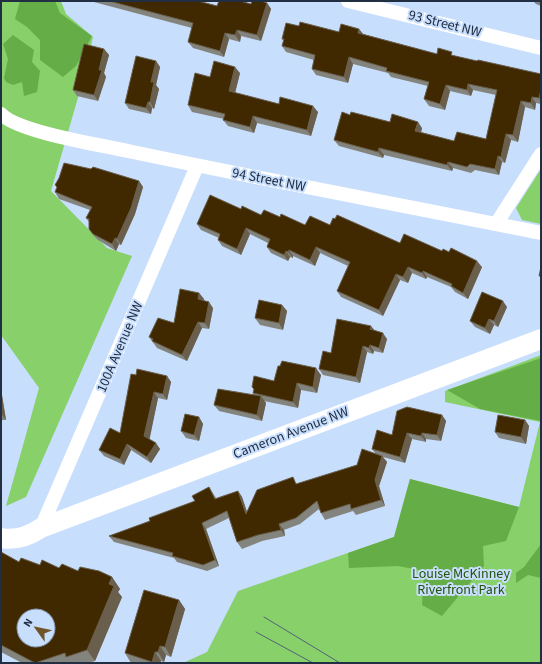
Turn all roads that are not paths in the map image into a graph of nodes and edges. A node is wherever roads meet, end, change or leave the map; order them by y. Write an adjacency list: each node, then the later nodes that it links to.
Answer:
1 (348, 1): 2 (street, 93 Street NW)
2 (541, 48)
3 (1, 114): 5 (street, 94 Street NW)
4 (541, 154): 6 (street)
5 (197, 166): 6 (street, 94 Street NW); 9 (street, 100A Avenue NW)
6 (496, 224): 7 (street, 94 Street NW)
7 (541, 234)
8 (541, 339): 9 (street, Cameron Avenue NW)
9 (41, 528): 10 (street, Cameron Avenue NW)
10 (1, 538)

